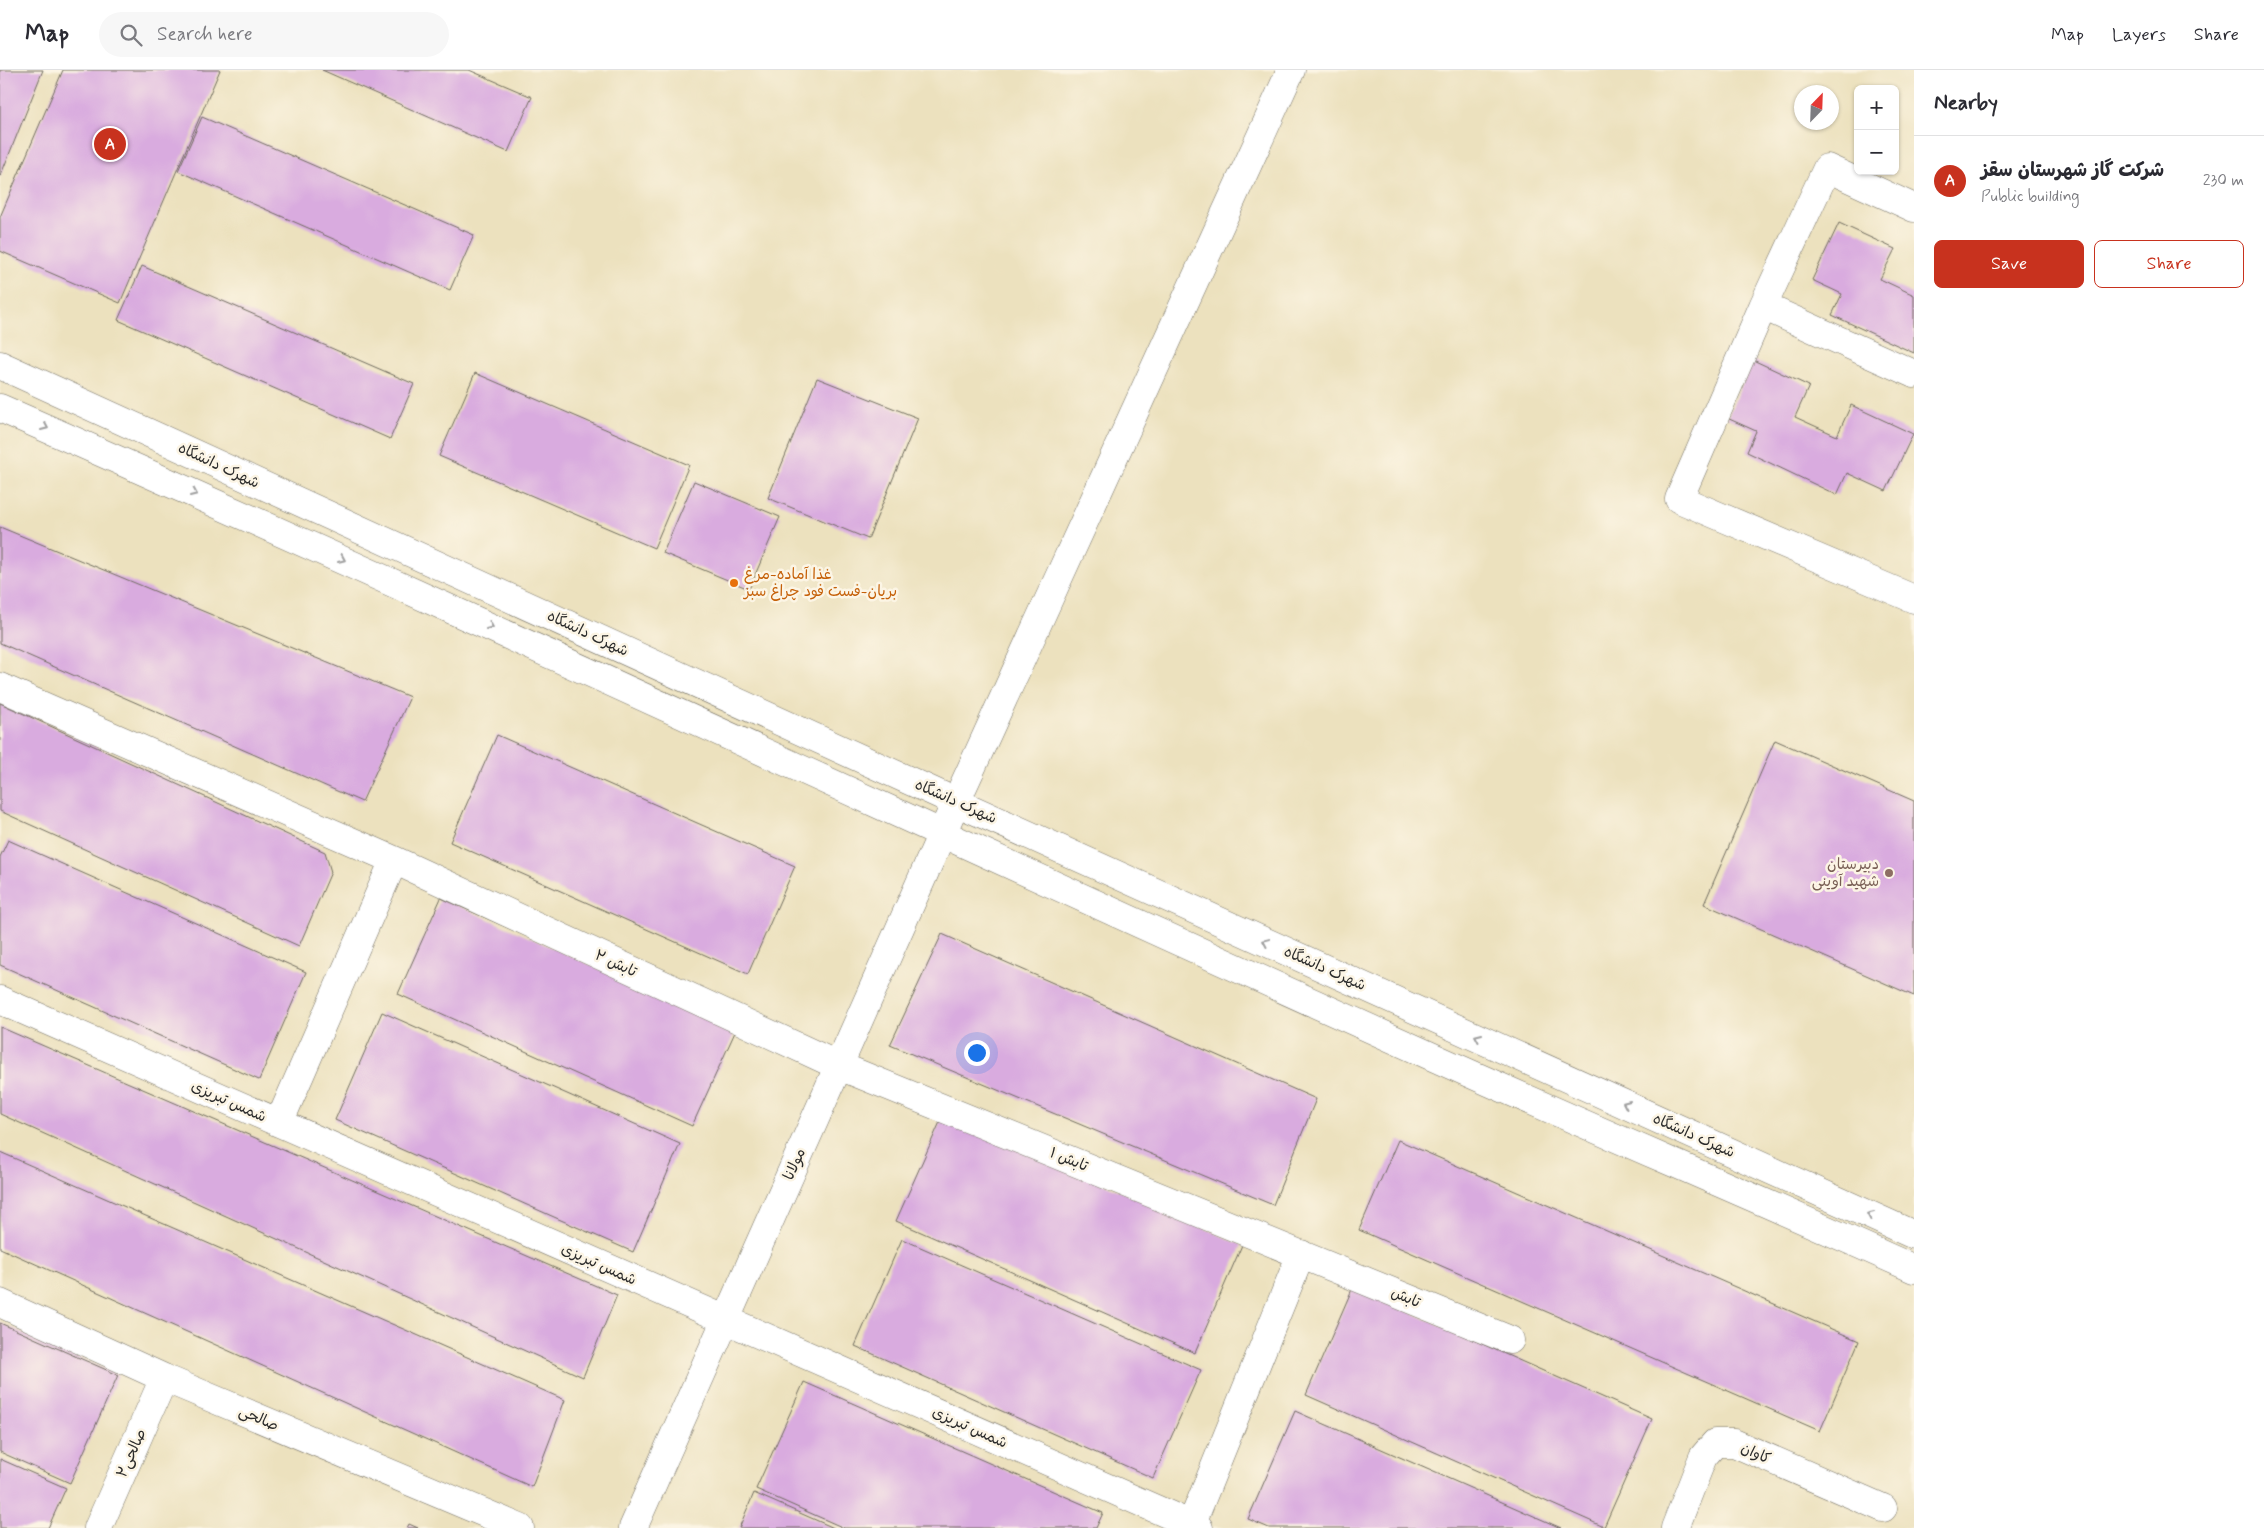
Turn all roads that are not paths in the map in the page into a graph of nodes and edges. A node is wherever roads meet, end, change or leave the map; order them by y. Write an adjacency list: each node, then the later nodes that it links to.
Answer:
1 (1292, 70): 9 (street, مولانا)
2 (1914, 208): 3 (street)
3 (1763, 306): 5 (street); 7 (street)
4 (0, 365): 9 (street, شهرک دانشگاه)
5 (1914, 374)
6 (0, 408): 10 (street, one-way to 10)
7 (1912, 592)
8 (0, 687): 11 (street, تابش ۲)
9 (956, 802): 10 (street, مولانا); 15 (street, شهرک دانشگاه, one-way to 9)
10 (942, 834): 13 (street, مولانا); 17 (street)
11 (394, 860): 13 (street, تابش ۲); 14 (street)
12 (0, 1000): 14 (street, شمس تبریزی)
13 (837, 1065): 16 (street, تابش ۱); 19 (street, مولانا)
14 (279, 1123): 19 (street, شمس تبریزی)
15 (1914, 1235)
16 (1301, 1254): 20 (street, تابش); 23 (street)
17 (1914, 1269)
18 (0, 1303): 21 (street, صالحی)
19 (725, 1319): 23 (street, شمس تبریزی); 26 (street, مولانا)
20 (1510, 1340)
21 (164, 1378): 24 (street, صالحی۲); 25 (street, صالحی)
22 (1883, 1508): 27 (street, کاوان)
23 (1193, 1527)
24 (98, 1528)
25 (520, 1528)
26 (633, 1528)
27 (1675, 1528)

